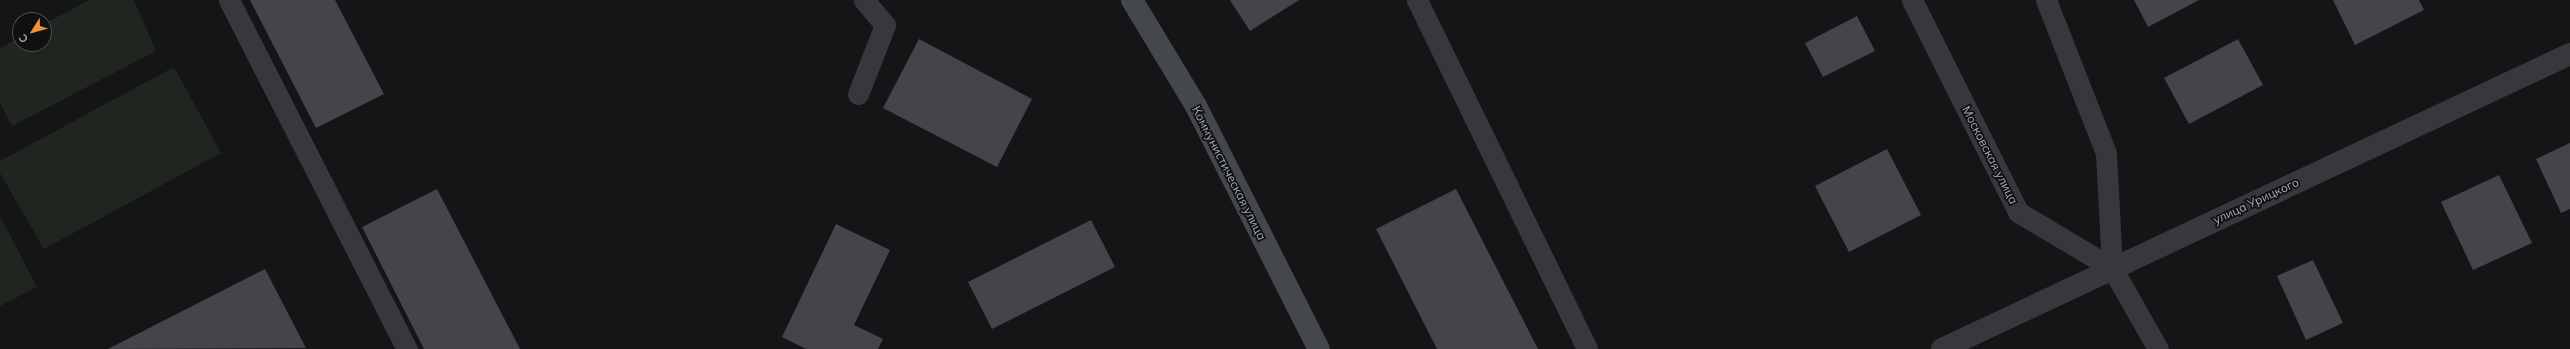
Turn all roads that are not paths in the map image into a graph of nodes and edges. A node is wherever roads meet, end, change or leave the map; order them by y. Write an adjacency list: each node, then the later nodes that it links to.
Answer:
1 (229, 0): 10 (lane)
2 (864, 0): 8 (lane)
3 (1132, 0): 11 (main road, Коммунистическая улица)
4 (1417, 0): 12 (lane)
5 (1912, 0): 9 (lane, Московская улица)
6 (2046, 0): 9 (lane, Московская улица)
7 (2570, 54): 9 (street, улица Урицкого)
8 (858, 94)
9 (2112, 268): 13 (street, улица Урицкого); 14 (lane, Московская улица)
10 (406, 349)
11 (1319, 349)
12 (1587, 349)
13 (1942, 349)
14 (2158, 349)

